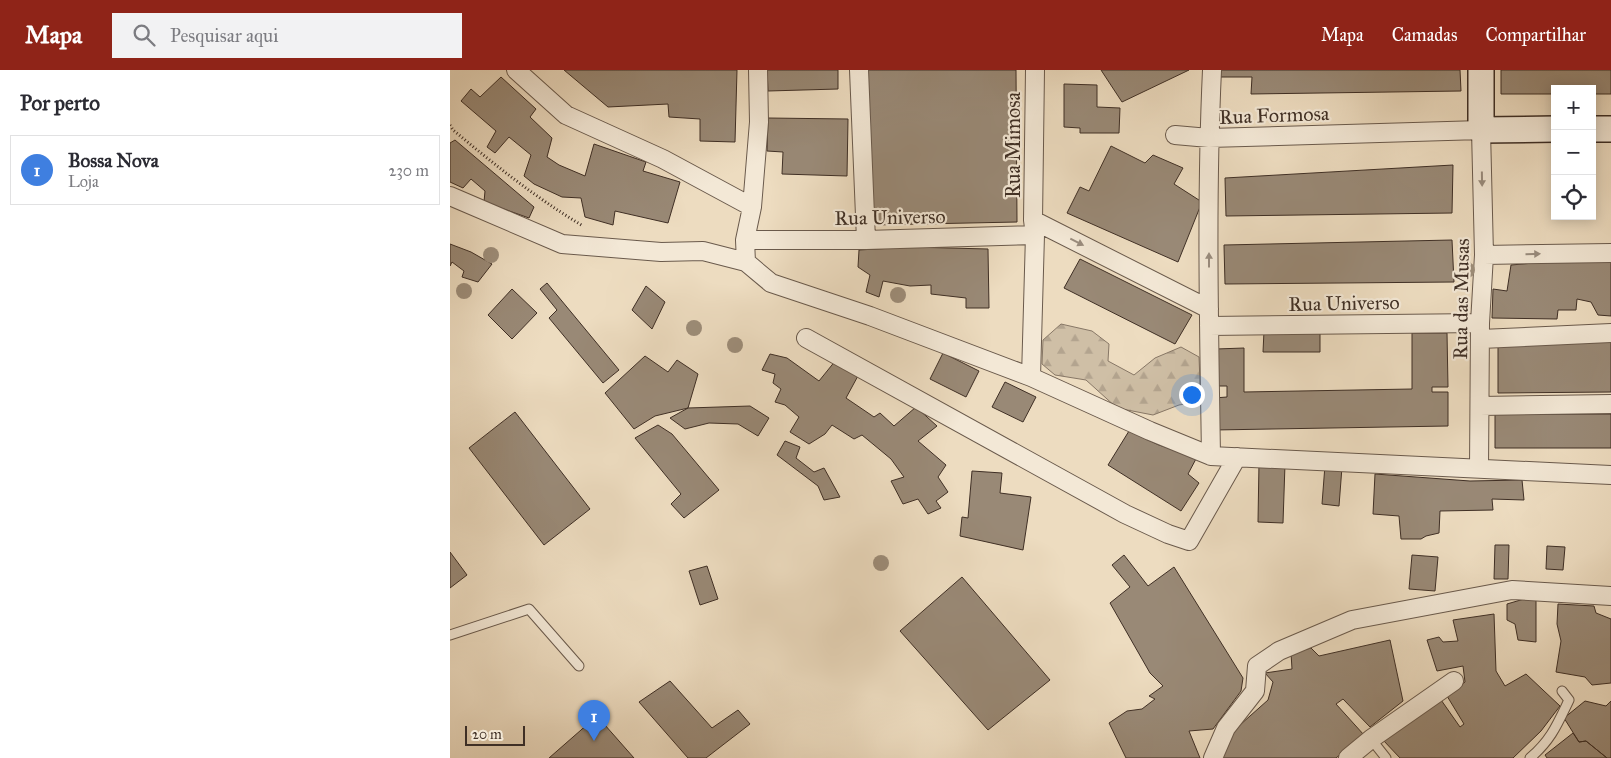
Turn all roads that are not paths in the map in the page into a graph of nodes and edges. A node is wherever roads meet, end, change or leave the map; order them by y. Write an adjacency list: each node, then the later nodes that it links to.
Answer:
1 (516, 70): 14 (street)
2 (758, 70): 14 (street)
3 (859, 70): 17 (street)
4 (1035, 70): 15 (street, Rua Mimosa)
5 (1212, 70): 12 (street)
6 (1481, 70): 9 (street)
7 (1596, 129): 8 (street)
8 (1611, 129)
9 (1481, 130): 10 (street); 12 (street, Rua Formosa); 19 (street, Rua das Musas, one-way to 19)
10 (1551, 130)
11 (1175, 135): 12 (street)
12 (1209, 138): 21 (street, Rua Formosa, one-way to 12)
13 (450, 196): 20 (street)
14 (752, 207): 16 (street)
15 (1034, 227): 17 (street, Rua Universo); 21 (street, Rua Universo, one-way to 21); 25 (street, Rua Mimosa)
16 (745, 240): 17 (street, Rua Universo); 20 (street)
17 (866, 240)
18 (1611, 253): 19 (street, one-way to 18)
19 (1484, 255): 22 (street, Rua das Musas)
20 (746, 262): 25 (street)
21 (1209, 317): 22 (street, Rua Universo); 28 (street, Rua Formosa)
22 (1480, 331): 23 (street, Rua Universo); 27 (street, Rua das Musas)
23 (1611, 333)
24 (806, 338): 29 (street)
25 (1031, 377): 28 (street)
26 (1611, 404): 27 (street)
27 (1480, 406): 30 (street, Rua das Musas)
28 (1211, 456): 29 (street)
29 (1237, 457): 30 (street)
30 (1479, 468): 31 (street)
31 (1611, 476)
32 (1611, 596): 38 (street)
33 (450, 635): 34 (lane)
34 (579, 666)
35 (1454, 681): 37 (street)
36 (1562, 691): 41 (lane)
37 (1371, 740): 39 (street); 40 (lane)
38 (1213, 758)
39 (1348, 758)
40 (1386, 758)
41 (1530, 758)

